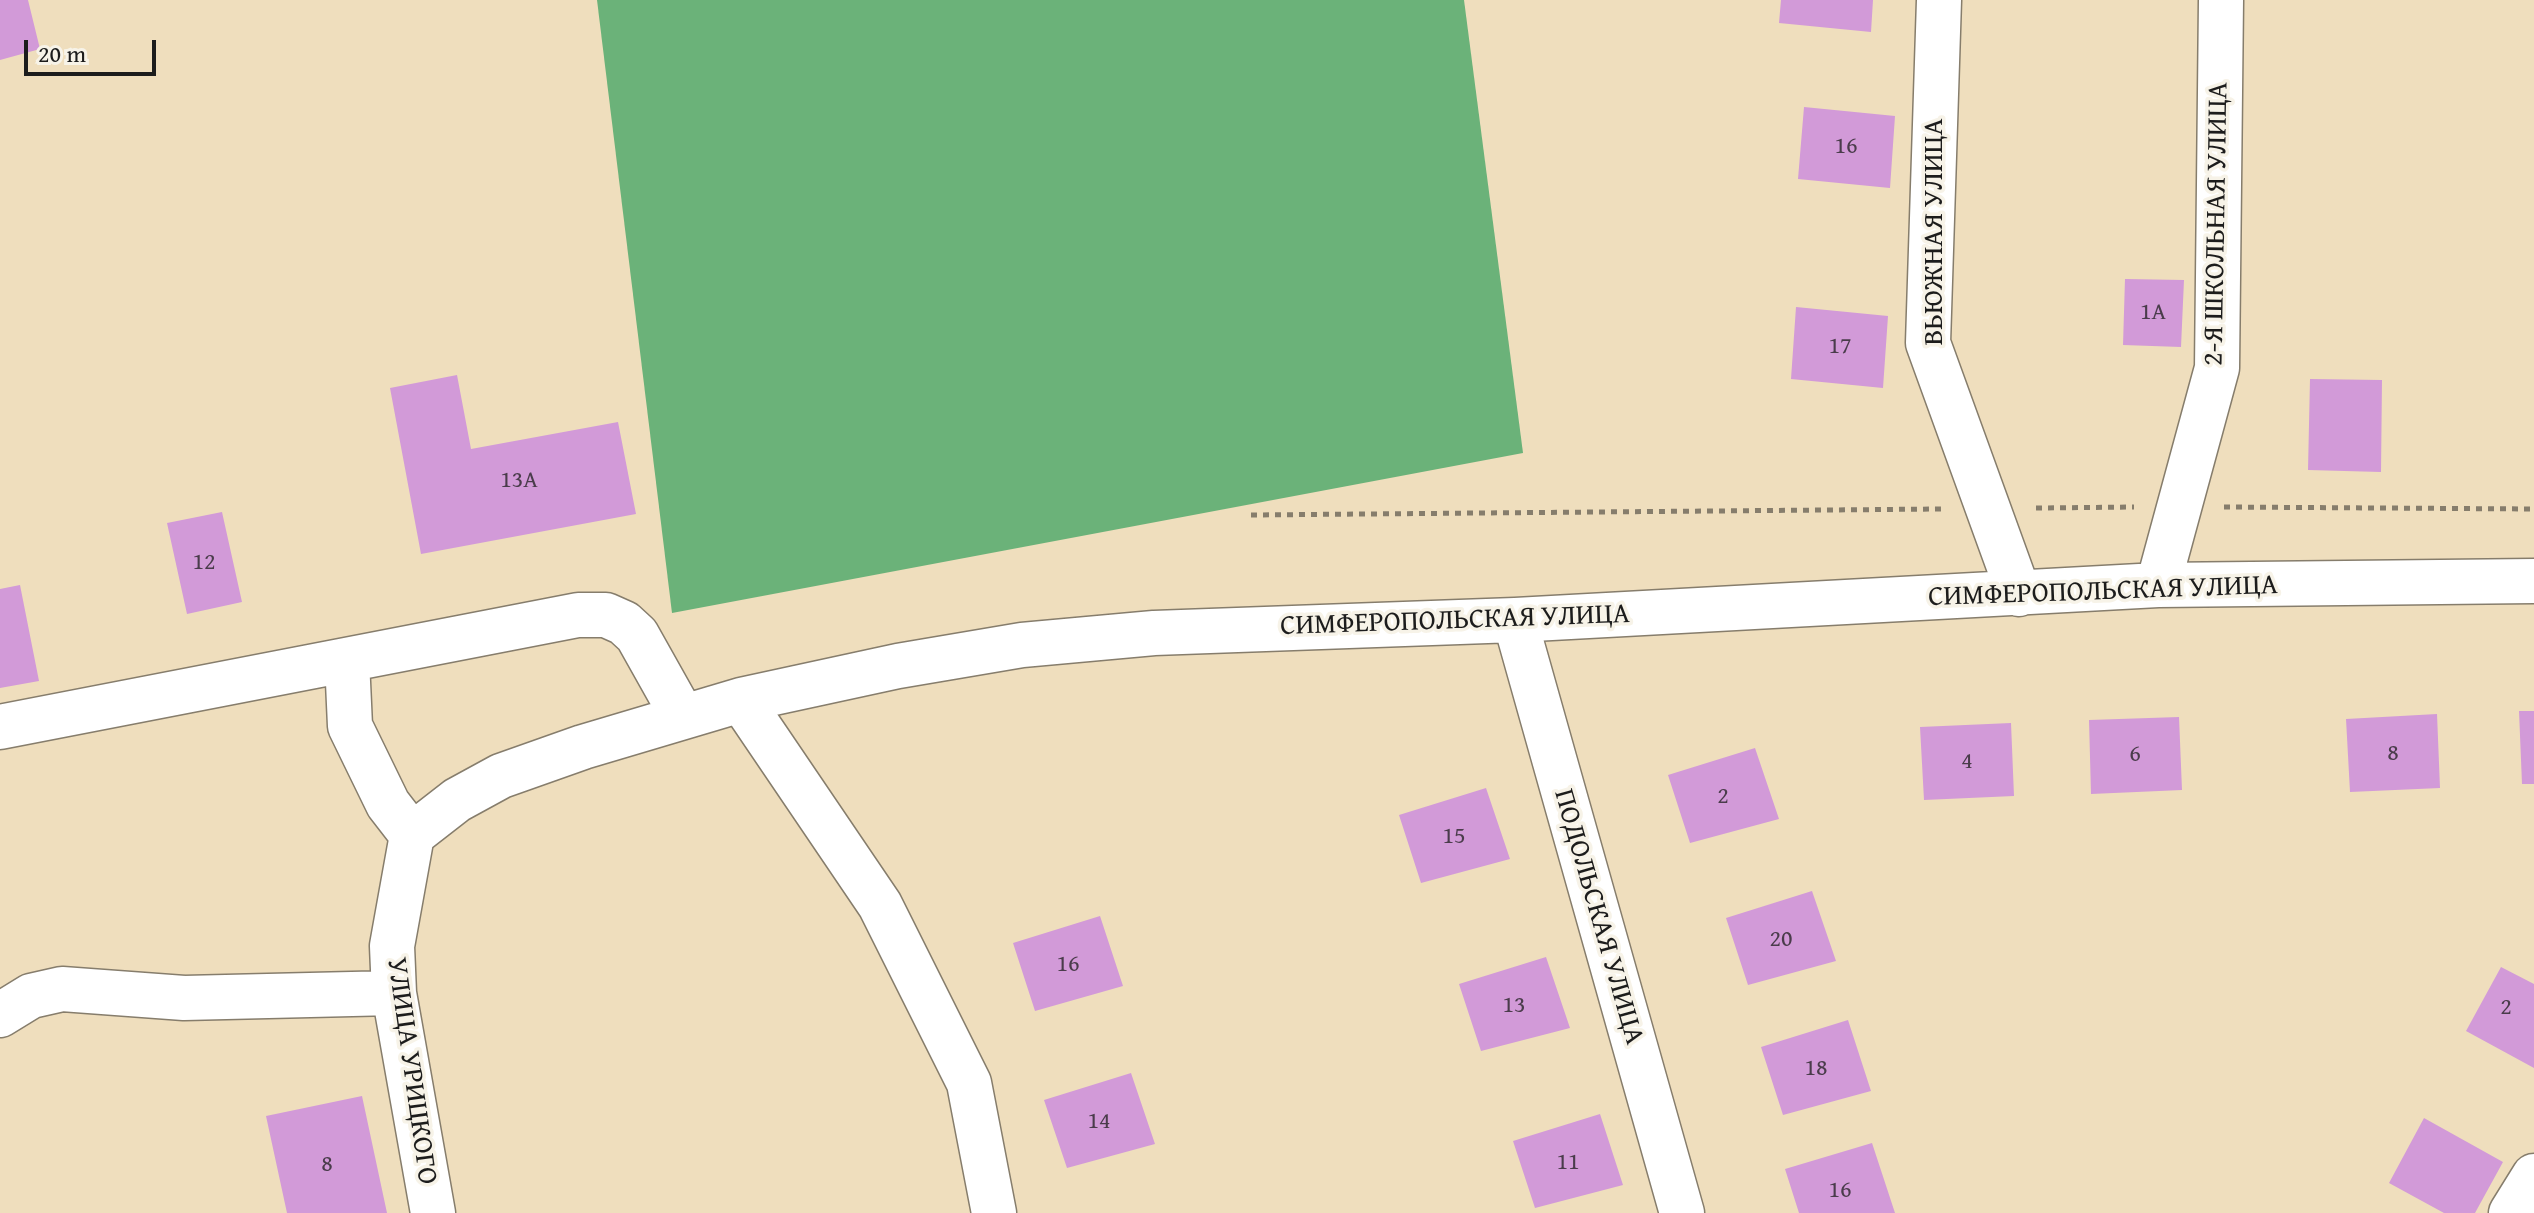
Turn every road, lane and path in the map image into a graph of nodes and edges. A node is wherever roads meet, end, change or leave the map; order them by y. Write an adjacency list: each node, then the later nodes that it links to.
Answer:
1 (1939, 0): 4 (street, ВЬЮЖНАЯ УЛИЦА)
2 (2221, 0): 3 (street, 2-Я ШКОЛЬНАЯ УЛИЦА)
3 (2179, 507): 4 (path); 5 (path); 8 (street, 2-Я ШКОЛЬНАЯ УЛИЦА)
4 (1988, 509): 6 (path); 9 (street, ВЬЮЖНАЯ УЛИЦА)
5 (2534, 509)
6 (1251, 515)
7 (2534, 581): 8 (street, СИМФЕРОПОЛЬСКАЯ УЛИЦА)
8 (2158, 585): 9 (street, СИМФЕРОПОЛЬСКАЯ УЛИЦА)
9 (2019, 594): 10 (street, СИМФЕРОПОЛЬСКАЯ УЛИЦА)
10 (1515, 620): 12 (street, СИМФЕРОПОЛЬСКАЯ УЛИЦА); 21 (street, ПОДОЛЬСКАЯ УЛИЦА)
11 (347, 660): 13 (street); 14 (street); 15 (street)
12 (741, 700): 13 (street, СИМФЕРОПОЛЬСКАЯ УЛИЦА); 20 (street)
13 (683, 717): 15 (street, СИМФЕРОПОЛЬСКАЯ УЛИЦА)
14 (0, 727)
15 (412, 835): 16 (street, УЛИЦА УРИЦКОГО)
16 (394, 993): 17 (street); 19 (street, УЛИЦА УРИЦКОГО)
17 (0, 1015)
18 (2534, 1176): 22 (street)
19 (433, 1213)
20 (994, 1213)
21 (1682, 1213)
22 (2511, 1213)

